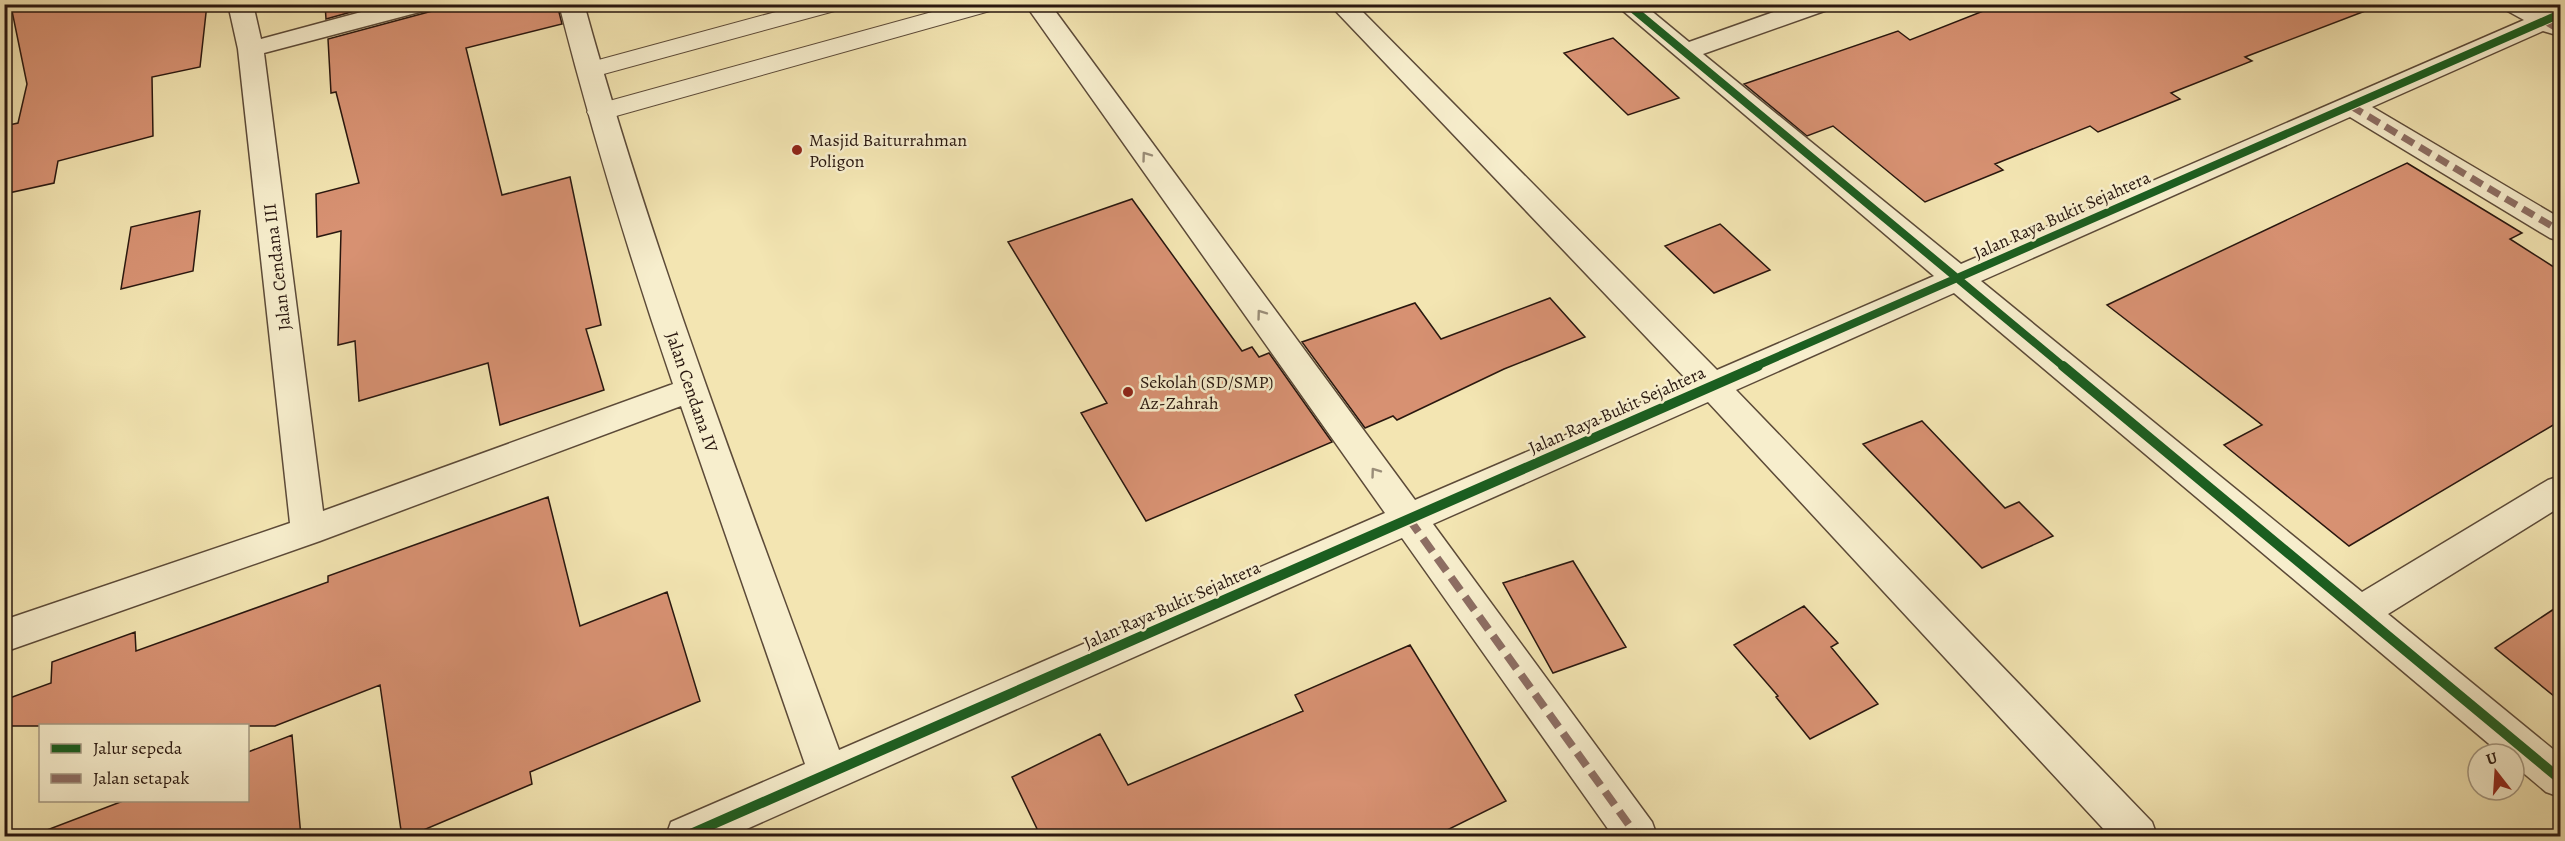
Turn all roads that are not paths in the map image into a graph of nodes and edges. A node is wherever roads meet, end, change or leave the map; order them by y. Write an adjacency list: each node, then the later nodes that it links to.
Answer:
1 (240, 4): 13 (street, Jalan Cendana III)
2 (422, 4): 13 (street)
3 (571, 4): 15 (street, Jalan Cendana IV)
4 (834, 4): 15 (lane)
5 (989, 4): 11 (lane)
6 (1037, 4): 23 (street, one-way to 6)
7 (1341, 4): 20 (street)
8 (1627, 4): 14 (street)
9 (1821, 4): 14 (street)
10 (2513, 4): 12 (street)
11 (959, 16): 17 (lane)
12 (2555, 22): 16 (street, Jalan Raya Bukit Sejahtera)
13 (251, 49): 24 (street, Jalan Cendana III)
14 (1684, 52): 19 (street)
15 (589, 70): 17 (street, Jalan Cendana IV)
16 (2351, 106): 18 (street); 19 (street, Jalan Raya Bukit Sejahtera)
17 (600, 112): 21 (street, Jalan Cendana IV)
18 (2560, 231)
19 (1957, 279): 20 (street, Jalan Raya Bukit Sejahtera); 25 (street)
20 (1713, 386): 23 (street, Jalan Raya Bukit Sejahtera); 31 (street)
21 (691, 390): 24 (street); 27 (street, Jalan Cendana IV)
22 (2560, 490): 25 (street)
23 (1409, 519): 27 (street, Jalan Raya Bukit Sejahtera); 30 (street)
24 (308, 531): 26 (street)
25 (2359, 612): 28 (street)
26 (4, 636)
27 (828, 774): 29 (street, Jalan Raya Bukit Sejahtera)
28 (2560, 779)
29 (687, 837)
30 (1637, 837)
31 (2137, 837)

